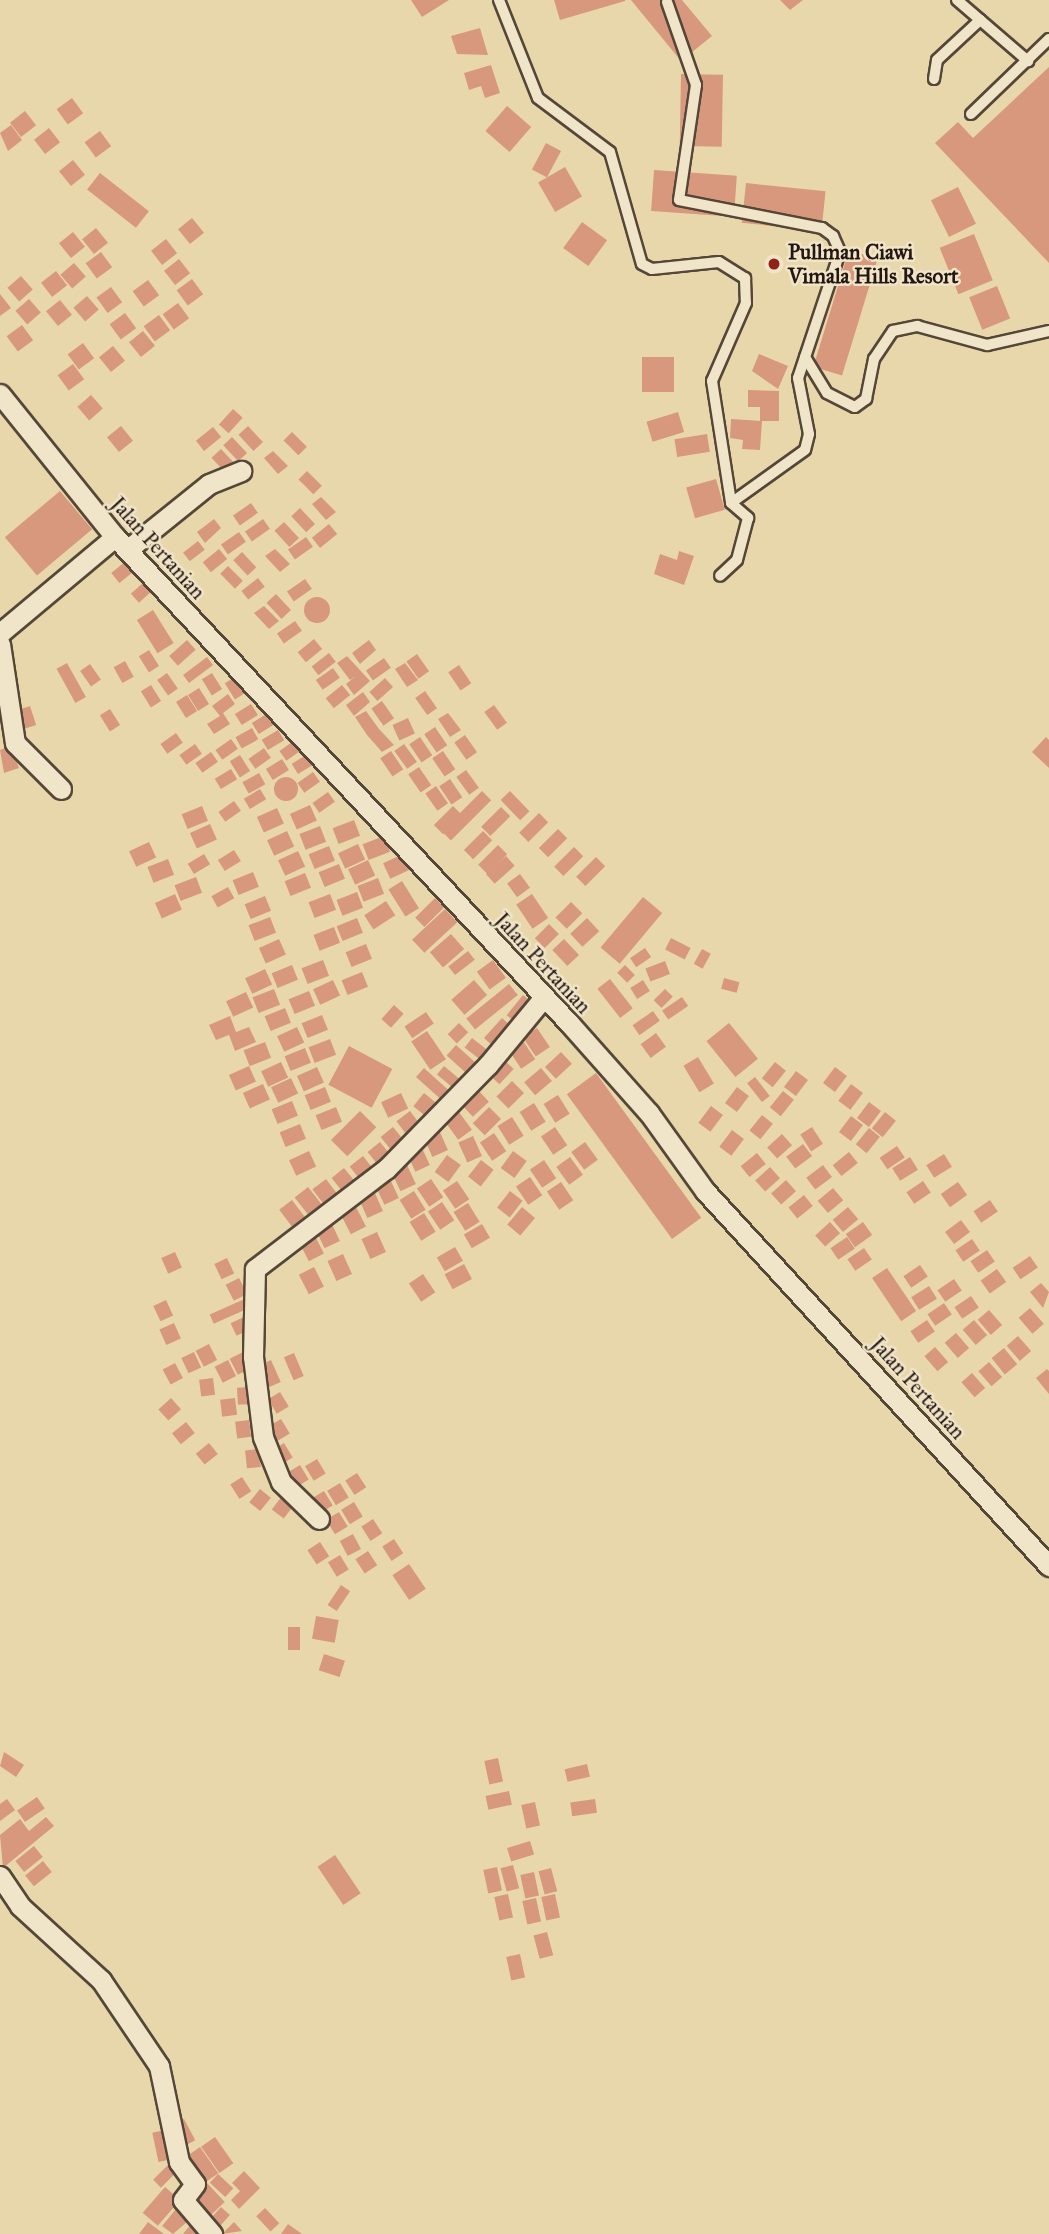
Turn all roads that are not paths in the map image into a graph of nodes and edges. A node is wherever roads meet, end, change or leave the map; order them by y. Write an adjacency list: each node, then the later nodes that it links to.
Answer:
1 (499, 0): 13 (lane)
2 (957, 0): 4 (lane)
3 (667, 2): 10 (lane)
4 (980, 20): 6 (lane); 7 (lane)
5 (1049, 39): 6 (lane)
6 (1028, 61): 8 (lane)
7 (933, 79)
8 (971, 114)
9 (1049, 331): 10 (lane)
10 (805, 357): 13 (lane)
11 (0, 394): 14 (street, Jalan Pertanian)
12 (242, 471): 14 (street)
13 (731, 503): 15 (lane)
14 (121, 543): 16 (street); 19 (street, Jalan Pertanian)
15 (720, 576)
16 (0, 633)
17 (0, 644): 18 (street)
18 (61, 789)
19 (544, 997): 20 (street); 21 (street, Jalan Pertanian)
20 (319, 1518)
21 (1049, 1566)
22 (0, 1875): 23 (street)
23 (212, 2234)

